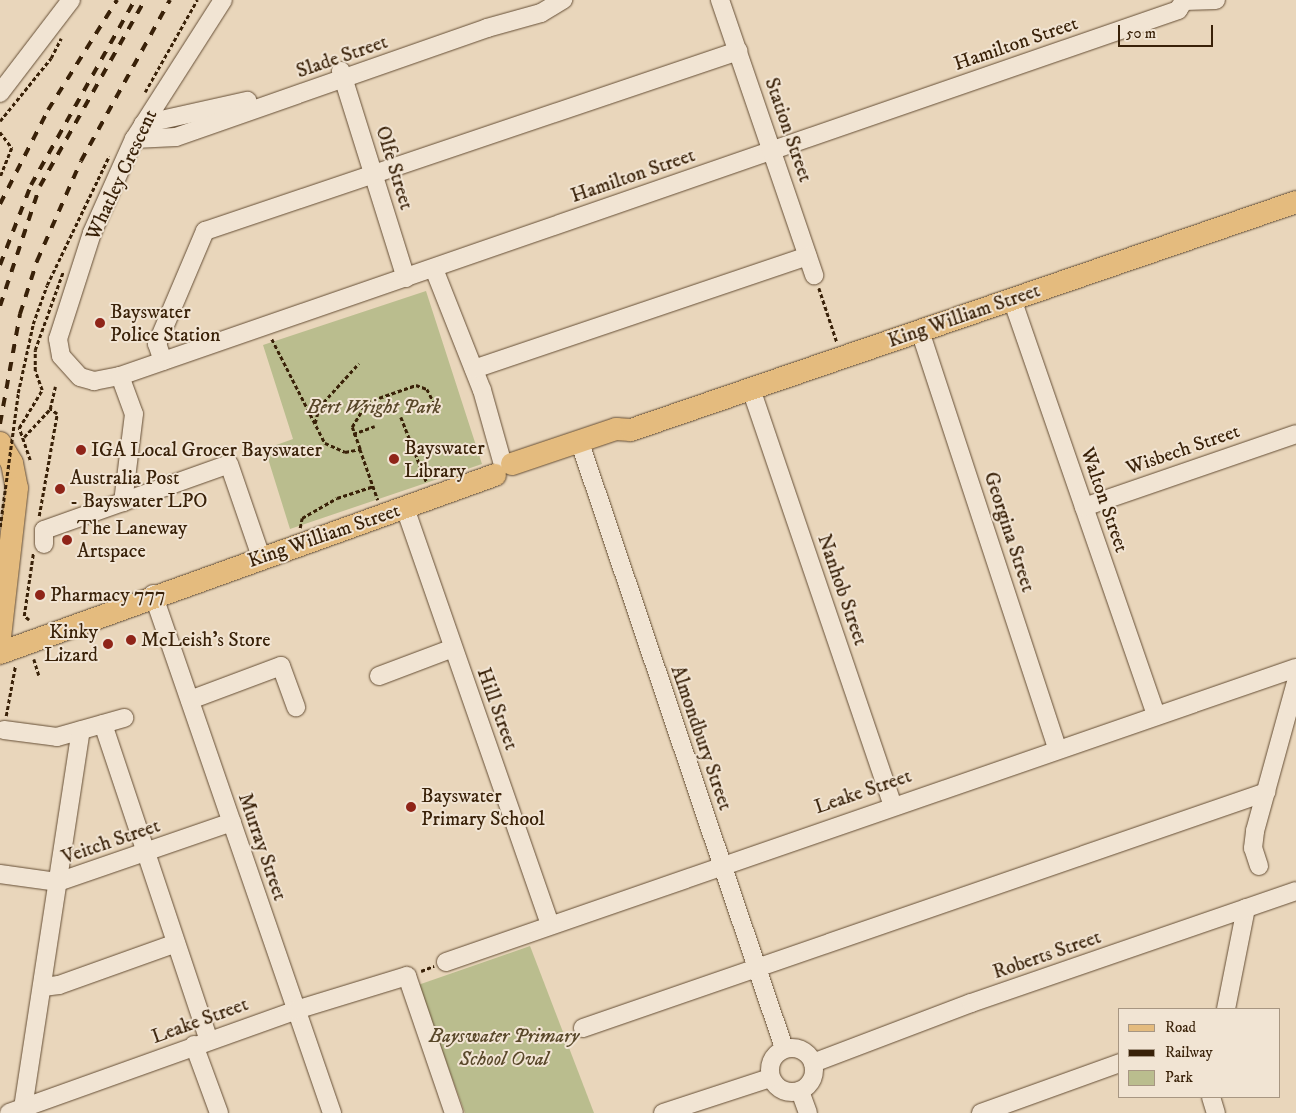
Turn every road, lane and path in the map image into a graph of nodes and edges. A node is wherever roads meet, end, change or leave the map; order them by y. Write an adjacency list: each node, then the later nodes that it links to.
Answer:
1 (71, 0): 10 (street)
2 (197, 0): 11 (path)
3 (223, 0): 12 (street, Whatley Crescent)
4 (720, 0): 8 (street, Station Street)
5 (1216, 0): 7 (street, Hamilton Street)
6 (562, 1): 9 (street, Slade Street)
7 (1184, 1): 16 (street, Hamilton Street)
8 (738, 51): 16 (street, Station Street); 17 (street)
9 (343, 76): 12 (street, Slade Street); 14 (street, Slade Street); 17 (street, Olfe Street)
10 (0, 93)
11 (142, 97)
12 (143, 124): 14 (street, Whatley Crescent)
13 (0, 132): 18 (path)
14 (134, 139): 30 (street, Whatley Crescent)
15 (113, 148): 58 (path, bridge)
16 (774, 150): 20 (street, Station Street); 21 (street, Hamilton Street)
17 (374, 176): 23 (street, Olfe Street); 29 (street)
18 (0, 178)
19 (1296, 202): 24 (main road, King William Street)
20 (807, 256): 22 (street, Station Street); 32 (street)
21 (434, 269): 23 (street, Hamilton Street); 32 (street)
22 (814, 275): 28 (path)
23 (406, 278): 26 (street, Hamilton Street)
24 (1012, 299): 27 (main road, King William Street); 54 (street, Walton Street)
25 (50, 303): 43 (path)
26 (266, 326): 29 (street, Hamilton Street); 39 (path)
27 (920, 331): 28 (main road, King William Street); 80 (street, Georgina Street)
28 (842, 358): 35 (main road, King William Street)
29 (163, 361): 33 (street, Hamilton Street)
30 (65, 363): 33 (street, Hamilton Street)
31 (360, 363): 39 (path)
32 (474, 369): 48 (street)
33 (120, 376): 53 (street)
34 (55, 387): 37 (path)
35 (751, 389): 45 (main road, King William Street); 82 (street, Nanhob Street)
36 (435, 405): 41 (path)
37 (50, 409): 43 (path); 57 (path)
38 (401, 417): 49 (path)
39 (315, 424): 46 (path)
40 (375, 426): 41 (path)
41 (353, 434): 46 (path)
42 (1296, 434): 54 (street, Wisbech Street)
43 (24, 437): 47 (path)
44 (0, 443): 65 (main road)
45 (581, 447): 48 (main road, King William Street); 85 (street, Almondbury Street)
46 (360, 449): 52 (path)
47 (31, 465)
48 (505, 469): 55 (main road, King William Street)
49 (423, 472): 50 (path); 51 (path)
50 (454, 477)
51 (428, 485)
52 (373, 486): 56 (path); 59 (path)
53 (123, 502): 60 (street); 62 (street)
54 (1084, 507): 75 (street, Walton Street)
55 (405, 508): 56 (main road, King William Street); 67 (street, Hill Street)
56 (383, 516): 62 (main road, King William Street)
57 (38, 525)
58 (0, 527)
59 (300, 528)
60 (37, 547): 61 (path); 64 (path)
61 (28, 552)
62 (261, 557): 63 (main road, King William Street)
63 (153, 594): 65 (main road, King William Street); 66 (main road, King William Street); 73 (street, Murray Street)
64 (29, 620)
65 (0, 639)
66 (30, 648): 68 (main road, King William Street); 70 (path)
67 (453, 648): 71 (street); 91 (street, Hill Street)
68 (9, 658): 78 (path)
69 (1296, 668): 75 (street, Leake Street)
70 (39, 675)
71 (379, 676)
72 (1296, 682): 81 (street)
73 (190, 700): 74 (street); 83 (street, Murray Street)
74 (296, 707)
75 (1156, 715): 80 (street, Leake Street)
76 (124, 718): 77 (street)
77 (103, 724): 79 (street); 84 (street)
78 (4, 730): 79 (street)
79 (82, 730): 88 (street)
80 (1057, 748): 82 (street, Leake Street)
81 (1266, 792): 86 (street); 94 (street)
82 (892, 804): 85 (street, Leake Street)
83 (232, 822): 84 (street, Veitch Street); 98 (street, Murray Street)
84 (145, 853): 88 (street, Veitch Street); 92 (street)
85 (721, 865): 91 (street, Leake Street); 94 (street, Almondbury Street)
86 (1259, 866)
87 (0, 874): 88 (street, Veitch Street)
88 (58, 882): 96 (street)
89 (1296, 891): 90 (street, Roberts Street)
90 (1246, 908): 97 (street); 102 (street, Roberts Street)
91 (550, 924): 93 (street, Leake Street)
92 (176, 943): 96 (street); 100 (street)
93 (446, 962): 95 (path)
94 (756, 966): 99 (street); 101 (street, Almondbury Street)
95 (407, 976): 98 (street, Leake Street); 110 (street)
96 (43, 987): 107 (street)
97 (1226, 1008)
98 (296, 1010): 100 (street, Leake Street); 109 (street, Murray Street)
99 (583, 1028)
100 (202, 1043): 107 (street, Leake Street); 108 (street)
101 (784, 1048): 102 (street); 104 (street)
102 (813, 1063): 105 (street)
103 (1118, 1064): 113 (street)
104 (770, 1078): 105 (street); 111 (street)
105 (800, 1091): 112 (street)
106 (1211, 1098): 114 (street)
107 (16, 1110)
108 (219, 1113)
109 (332, 1113)
110 (454, 1113)
111 (663, 1113)
112 (808, 1113)
113 (981, 1113)
114 (1216, 1113)

